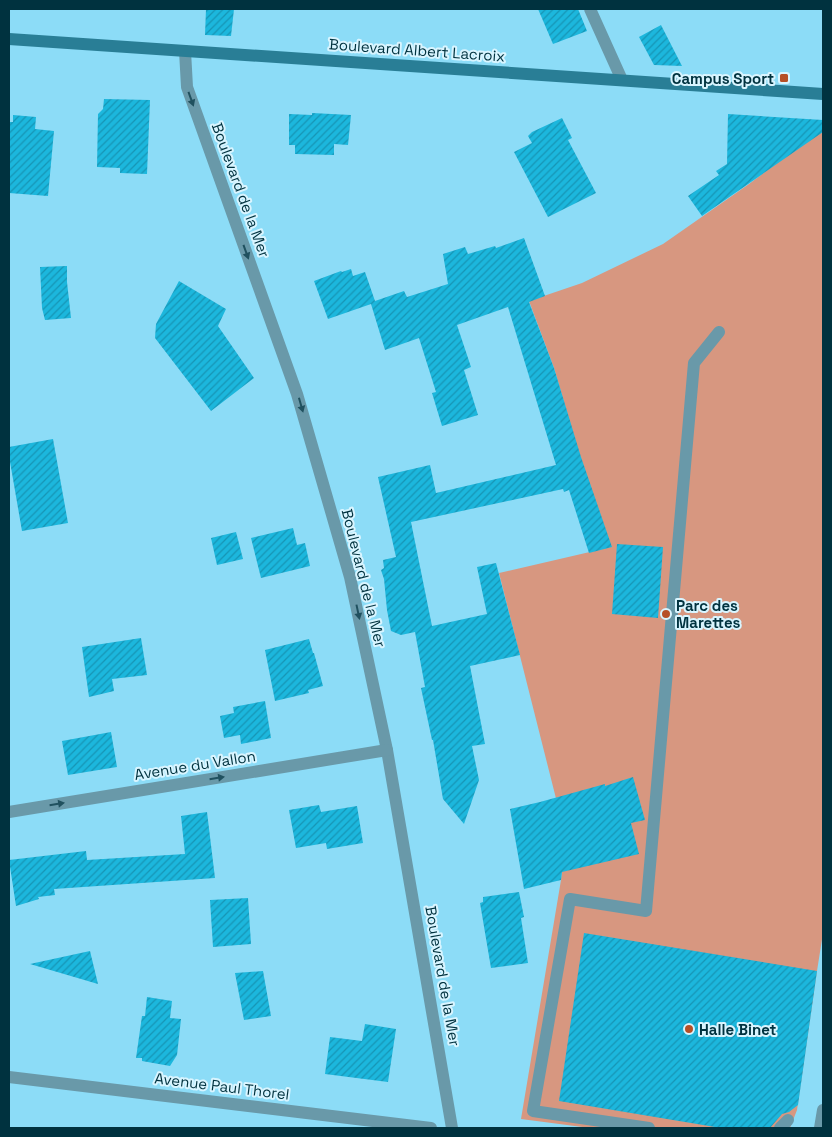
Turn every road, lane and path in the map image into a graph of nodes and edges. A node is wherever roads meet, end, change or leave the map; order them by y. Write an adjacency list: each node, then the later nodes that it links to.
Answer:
1 (590, 9): 4 (street)
2 (9, 39): 3 (street, Boulevard Albert Lacroix)
3 (185, 51): 4 (street, Boulevard Albert Lacroix); 7 (street, Boulevard de la Mer, one-way to 7)
4 (622, 80): 5 (street, Boulevard Albert Lacroix)
5 (823, 94)
6 (719, 332): 13 (street)
7 (388, 750): 8 (street, Avenue du Vallon, one-way to 7); 12 (street, Boulevard de la Mer)
8 (9, 812)
9 (9, 1077): 11 (street, Avenue Paul Thorel)
10 (823, 1110): 14 (street)
11 (431, 1128)
12 (452, 1128)
13 (649, 1128)
14 (820, 1128)

